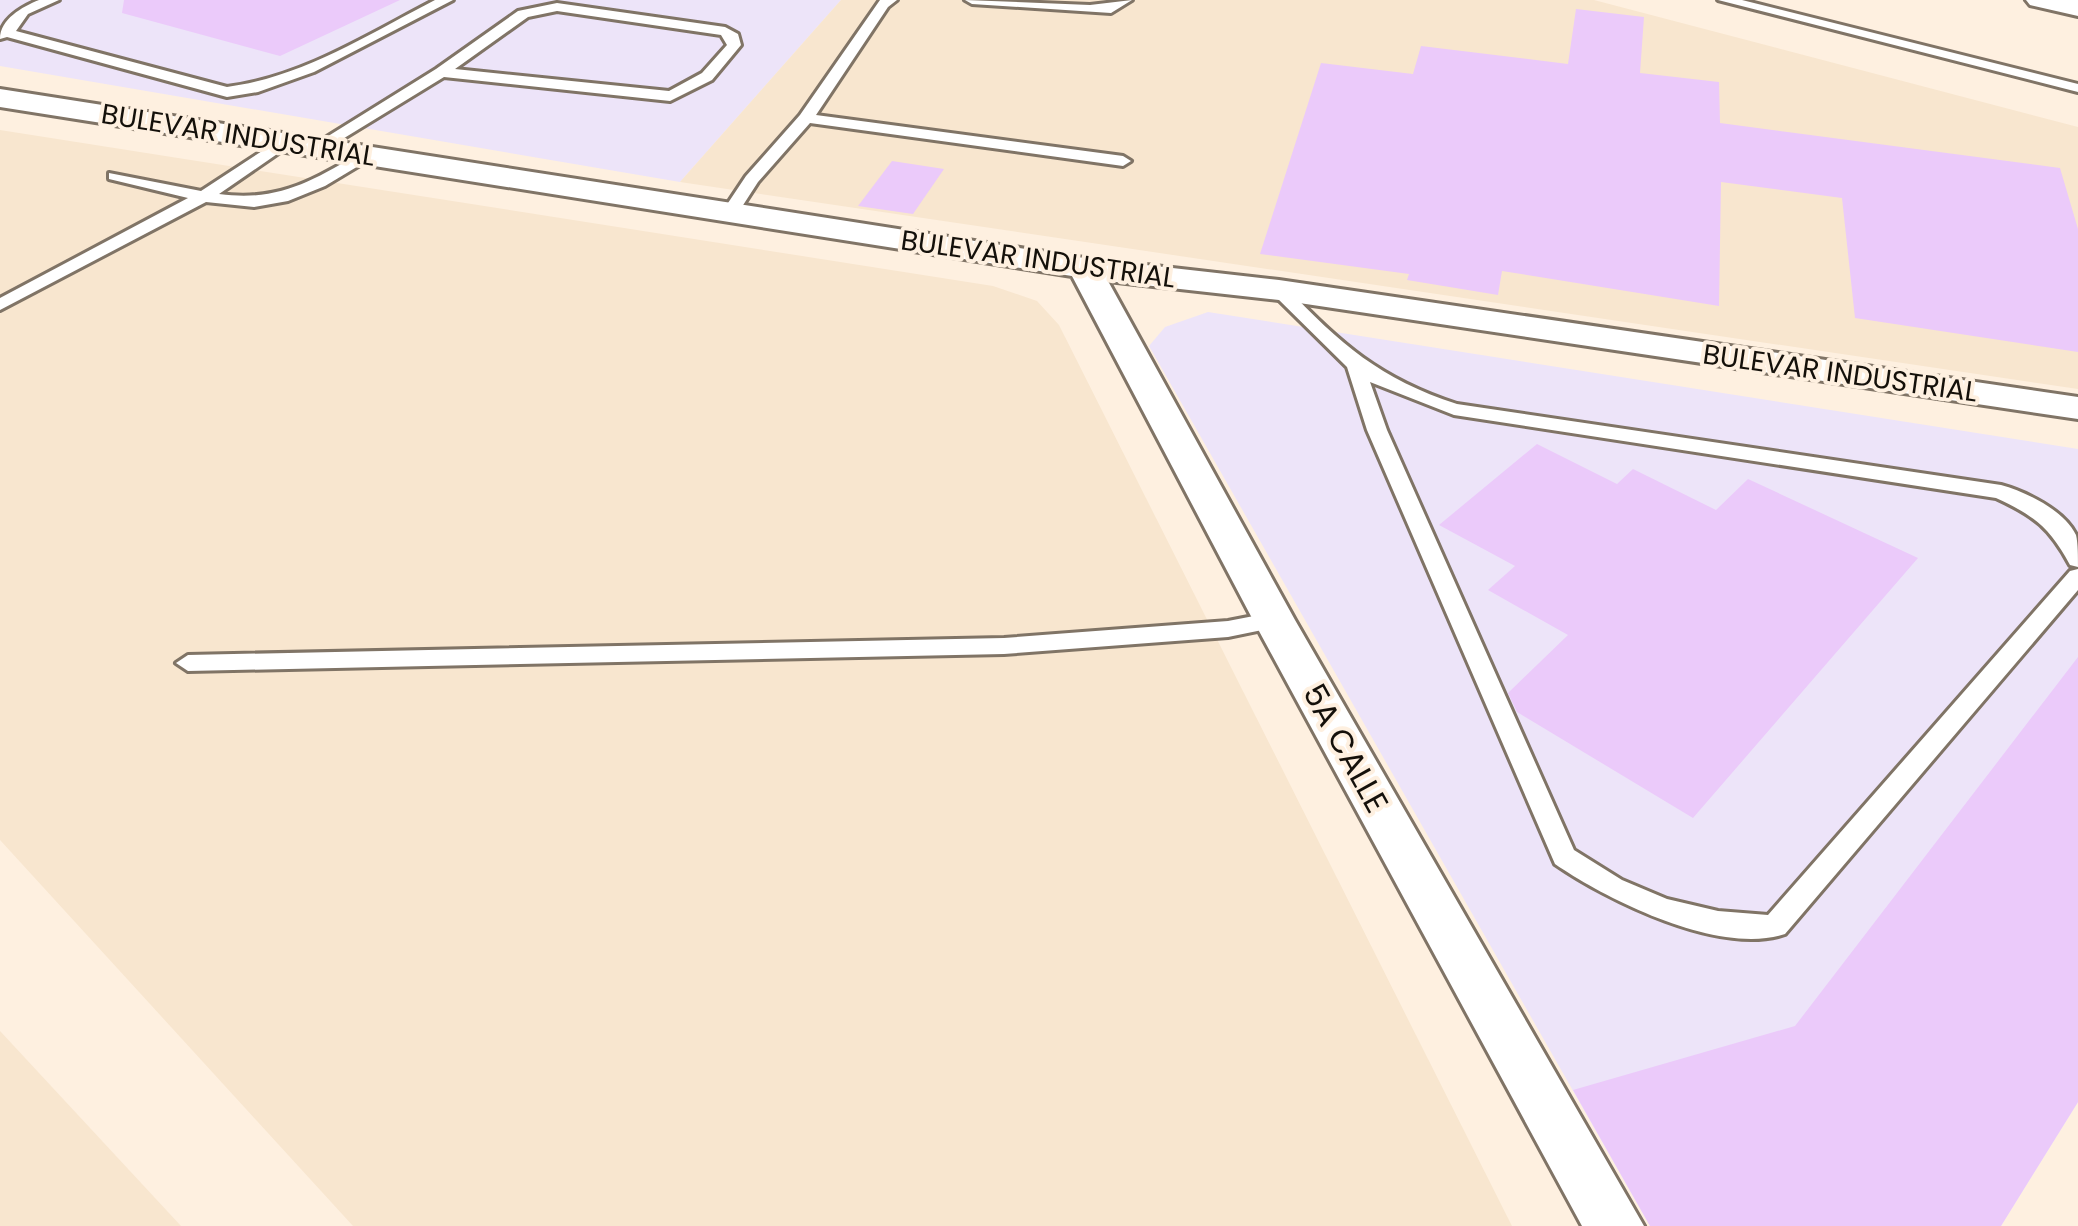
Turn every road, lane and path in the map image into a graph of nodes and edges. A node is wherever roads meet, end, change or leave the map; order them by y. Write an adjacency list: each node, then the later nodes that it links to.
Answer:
1 (52, 0): 8 (lane)
2 (446, 0): 10 (lane)
3 (890, 0): 14 (lane)
4 (972, 0): 5 (lane)
5 (1124, 0)
6 (1725, 0): 12 (lane)
7 (2039, 0): 9 (street)
8 (20, 6): 10 (lane)
9 (2078, 8)
10 (4, 34)
11 (440, 72): 11 (lane); 15 (lane)
12 (2078, 88)
13 (0, 98): 15 (street, BULEVAR INDUSTRIAL)
14 (806, 118): 17 (lane); 20 (lane)
15 (301, 145): 16 (street, BULEVAR INDUSTRIAL); 19 (lane)
16 (367, 156): 19 (lane); 20 (street, BULEVAR INDUSTRIAL)
17 (1124, 161)
18 (115, 176): 19 (lane)
19 (206, 195): 23 (lane)
20 (730, 212): 21 (street, BULEVAR INDUSTRIAL)
21 (1084, 268): 22 (street, BULEVAR INDUSTRIAL); 28 (street, 5A CALLE)
22 (1279, 290): 24 (lane); 25 (street, BULEVAR INDUSTRIAL)
23 (0, 305)
24 (1356, 368): 26 (lane); 27 (lane)
25 (2078, 408)
26 (2078, 560)
27 (2078, 576)
28 (1274, 620): 29 (lane); 30 (street, 5A CALLE)
29 (188, 664)
30 (1614, 1226)

